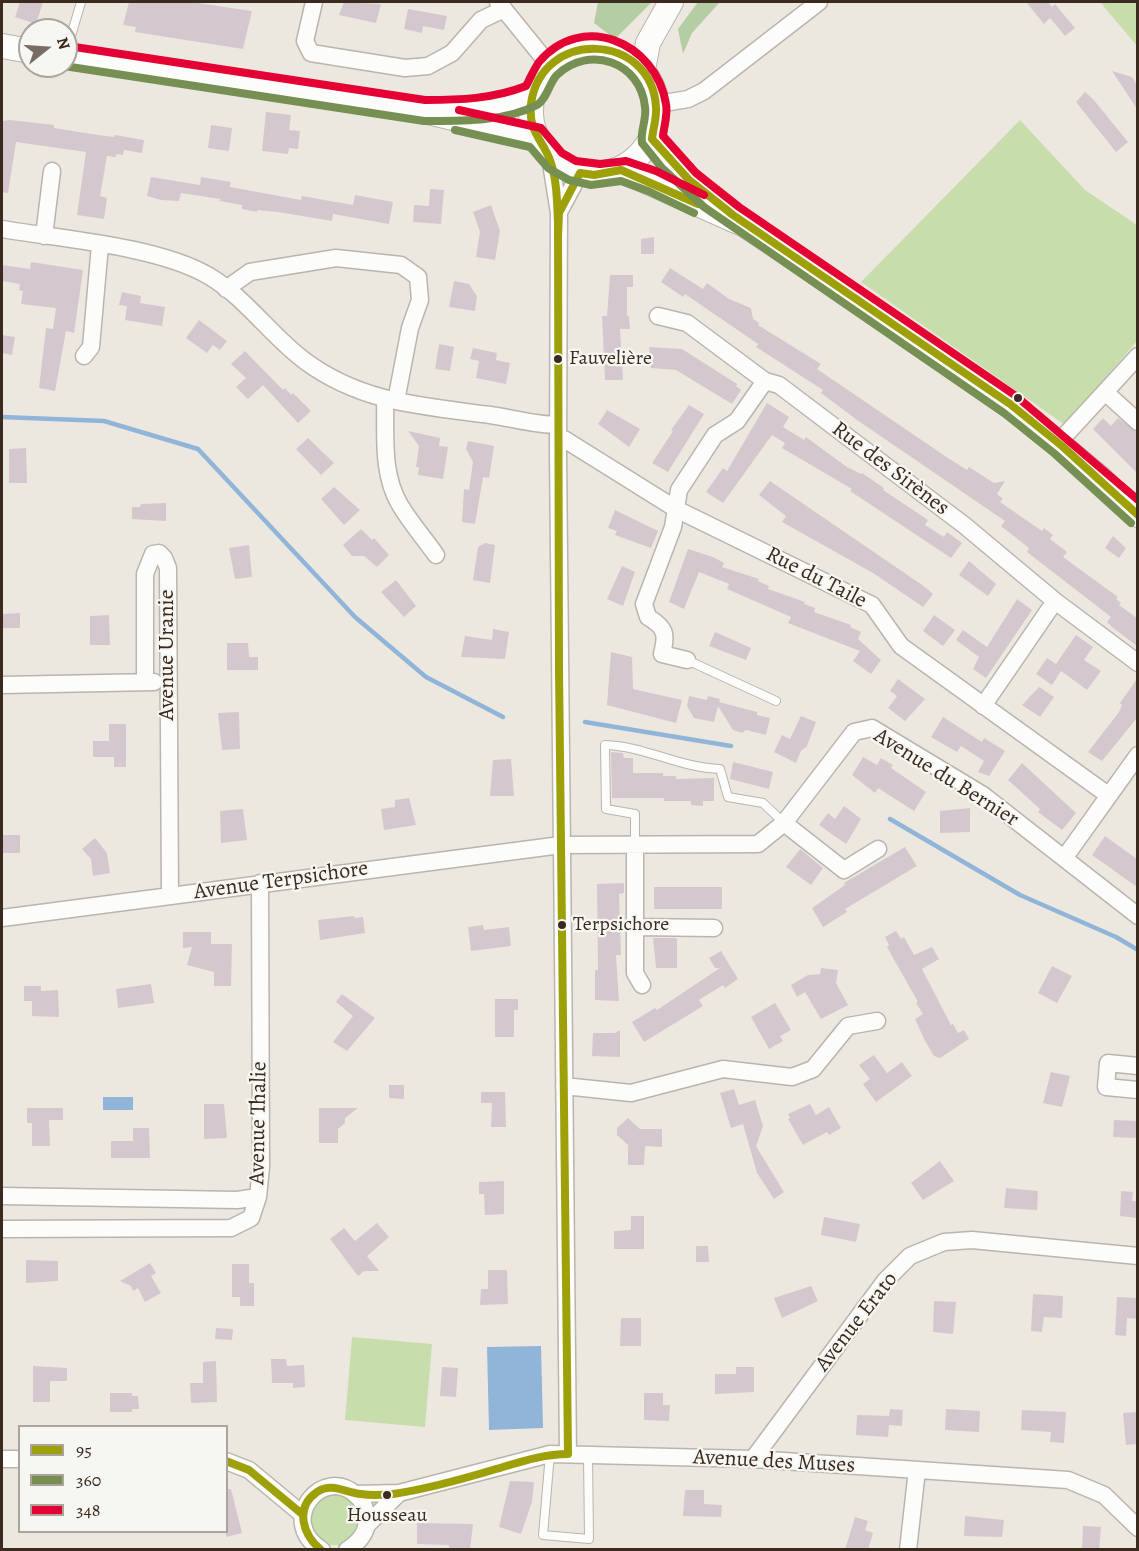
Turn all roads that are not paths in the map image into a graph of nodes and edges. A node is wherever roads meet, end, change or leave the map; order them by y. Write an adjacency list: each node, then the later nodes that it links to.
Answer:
1 (81, 2): 6 (lane)
2 (314, 2): 4 (street)
3 (819, 2): 14 (street)
4 (501, 5): 11 (street)
5 (667, 7): 9 (main road); 12 (main road)
6 (76, 18)
7 (2, 46): 8 (main road)
8 (18, 49)
9 (611, 50): 11 (main road); 12 (main road)
10 (78, 56): 15 (main road)
11 (550, 66): 13 (main road)
12 (643, 70): 14 (main road)
13 (533, 95): 15 (main road); 17 (main road)
14 (658, 104): 16 (main road)
15 (424, 111): 17 (main road)
16 (652, 139): 18 (main road); 22 (main road)
17 (544, 148): 20 (main road); 21 (street)
18 (621, 170): 20 (main road); 22 (main road)
19 (52, 171): 24 (street)
20 (580, 173): 21 (street)
21 (559, 213): 34 (street)
22 (742, 224): 35 (main road)
23 (2, 229): 24 (street, Rue du Taile)
24 (44, 236): 25 (street, Rue du Taile)
25 (100, 245): 26 (street, Rue du Taile); 28 (street)
26 (226, 289): 32 (street, Rue du Taile); 32 (street)
27 (658, 316): 30 (street, Rue des Sirènes)
28 (84, 356)
29 (1137, 356): 31 (street)
30 (765, 381): 36 (street); 39 (street, Rue des Sirènes)
31 (1105, 392): 33 (street); 35 (street)
32 (391, 400): 34 (street, Rue du Taile); 38 (street)
33 (1137, 423)
34 (558, 432): 36 (street, Rue du Taile); 50 (street)
35 (1058, 443): 37 (main road)
36 (676, 509): 40 (street); 46 (street, Rue du Taile)
37 (1137, 515)
38 (436, 555)
39 (1055, 601): 41 (street, Rue des Sirènes); 46 (street)
40 (687, 660): 45 (lane)
41 (1137, 663)
42 (145, 682): 43 (street); 43 (street, Avenue Uranie); 44 (street)
43 (167, 682): 55 (street, Avenue Uranie)
44 (2, 685)
45 (776, 701)
46 (983, 706): 48 (street, Rue du Taile)
47 (1137, 755): 48 (street)
48 (1108, 795): 53 (street)
49 (784, 823): 51 (street, Avenue du Bernier); 51 (lane); 52 (street); 53 (street, Avenue du Bernier)
50 (561, 845): 51 (street, Avenue du Bernier); 54 (street, Avenue Terpsichore); 63 (street)
51 (635, 846): 58 (street)
52 (878, 849)
53 (1065, 857): 56 (street, Avenue du Bernier)
54 (260, 883): 55 (street, Avenue Terpsichore); 66 (street, Avenue Thalie)
55 (170, 896): 57 (street, Avenue Terpsichore)
56 (1137, 916)
57 (2, 918)
58 (635, 927): 59 (street); 60 (street)
59 (714, 928)
60 (642, 985)
61 (877, 1021): 63 (street)
62 (1137, 1066): 64 (street)
63 (564, 1086): 70 (street)
64 (1137, 1090)
65 (2, 1196): 66 (street)
66 (258, 1197): 67 (street, Avenue Thalie)
67 (2, 1229)
68 (1137, 1256): 73 (street, Avenue Erato)
69 (550, 1454): 70 (street, Avenue des Muses); 71 (lane); 77 (street, Avenue des Muses)
70 (568, 1454): 71 (street, Avenue des Muses)
71 (588, 1454): 73 (street, Avenue des Muses)
72 (18, 1459): 74 (street)
73 (753, 1459): 76 (street, Avenue des Muses)
74 (2, 1460)
75 (228, 1462): 79 (street)
76 (917, 1470): 81 (street, Avenue des Muses); 84 (street)
77 (399, 1493): 78 (street, Avenue des Muses); 80 (street)
78 (355, 1494): 79 (street, Avenue des Muses); 80 (street)
79 (302, 1514): 82 (street)
80 (366, 1527): 83 (street)
81 (1137, 1528)
82 (322, 1550)
83 (346, 1550)
84 (908, 1550)

